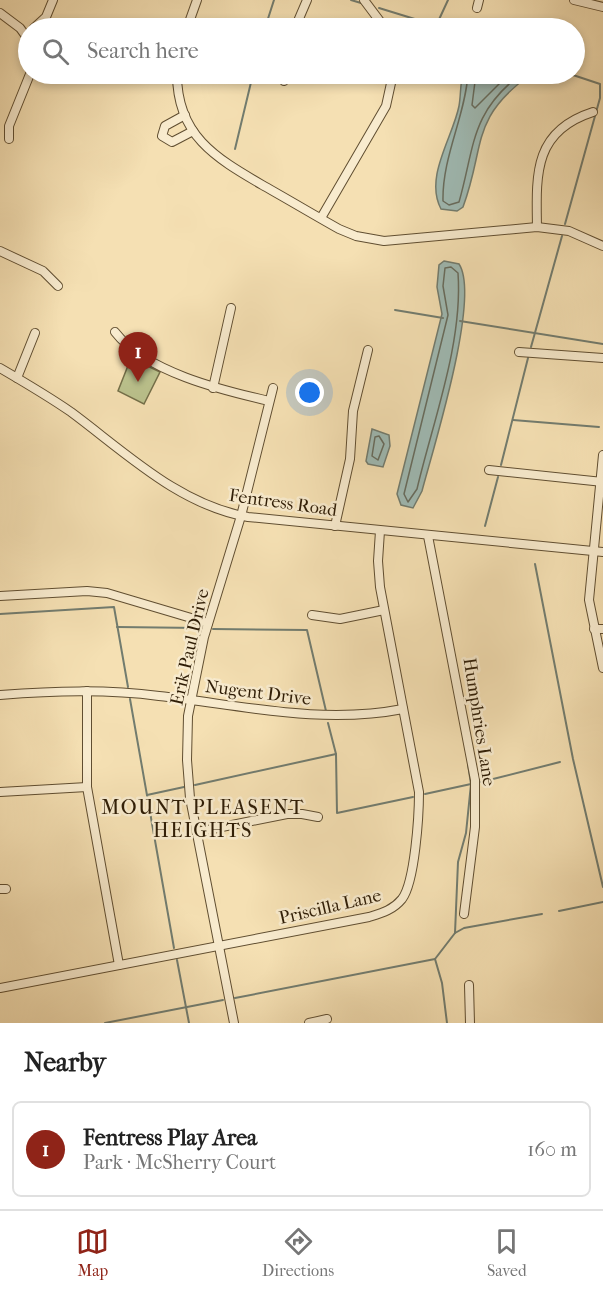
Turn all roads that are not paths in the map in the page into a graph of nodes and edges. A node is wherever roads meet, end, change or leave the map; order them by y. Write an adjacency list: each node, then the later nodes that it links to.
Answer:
1 (53, 0): 8 (street)
2 (197, 0): 9 (street)
3 (307, 0): 10 (street)
4 (364, 0): 11 (street)
5 (574, 0): 6 (street)
6 (603, 7)
7 (0, 13): 12 (street)
8 (44, 18)
9 (191, 18)
10 (300, 18)
11 (378, 18)
12 (18, 28)
13 (26, 84): 19 (street)
14 (178, 84): 17 (street)
15 (391, 84): 20 (street)
16 (593, 112): 21 (street)
17 (185, 115): 18 (street); 18 (street)
18 (193, 132): 20 (street)
19 (9, 139)
20 (321, 218): 21 (street)
21 (537, 226): 22 (street)
22 (603, 246)
23 (0, 251): 24 (street)
24 (58, 286)
25 (231, 308): 33 (street)
26 (114, 332): 33 (street)
27 (35, 333): 32 (street)
28 (368, 350): 40 (street)
29 (519, 352): 30 (street)
30 (603, 358)
31 (0, 368): 32 (street, Fentress Road)
32 (17, 378): 39 (street, Fentress Road)
33 (213, 388): 35 (street)
34 (273, 388): 35 (street, Erik Paul Drive)
35 (269, 401): 39 (street, Erik Paul Drive)
36 (603, 455): 38 (street)
37 (489, 470): 38 (street)
38 (602, 482): 43 (street)
39 (241, 516): 40 (street, Fentress Road); 48 (street, Erik Paul Drive)
40 (335, 526): 41 (street, Fentress Road)
41 (380, 531): 42 (street, Fentress Road); 46 (street, Priscilla Lane)
42 (428, 536): 43 (street, Fentress Road); 60 (street, Humphries Lane)
43 (594, 551): 44 (street, Fentress Road); 49 (street)
44 (603, 552)
45 (0, 596): 48 (street)
46 (384, 610): 47 (street); 55 (street, Priscilla Lane)
47 (312, 615)
48 (208, 623): 54 (street, Erik Paul Drive)
49 (594, 629): 50 (street); 51 (street)
50 (603, 629)
51 (603, 668)
52 (87, 691): 53 (street, Nugent Drive); 54 (street, Nugent Drive); 56 (street)
53 (0, 695)
54 (191, 700): 55 (street, Nugent Drive); 59 (street, Erik Paul Drive)
55 (403, 709): 61 (street, Priscilla Lane)
56 (87, 787): 57 (street); 62 (street)
57 (0, 792)
58 (318, 817): 59 (street)
59 (197, 832): 61 (street, Erik Paul Drive)
60 (464, 914)
61 (219, 945): 62 (street, Priscilla Lane); 66 (street, Erik Paul Drive)
62 (119, 964): 64 (street, Priscilla Lane)
63 (469, 985): 68 (street)
64 (0, 988)
65 (327, 1019): 67 (street)
66 (234, 1023)
67 (309, 1023)
68 (470, 1023)

